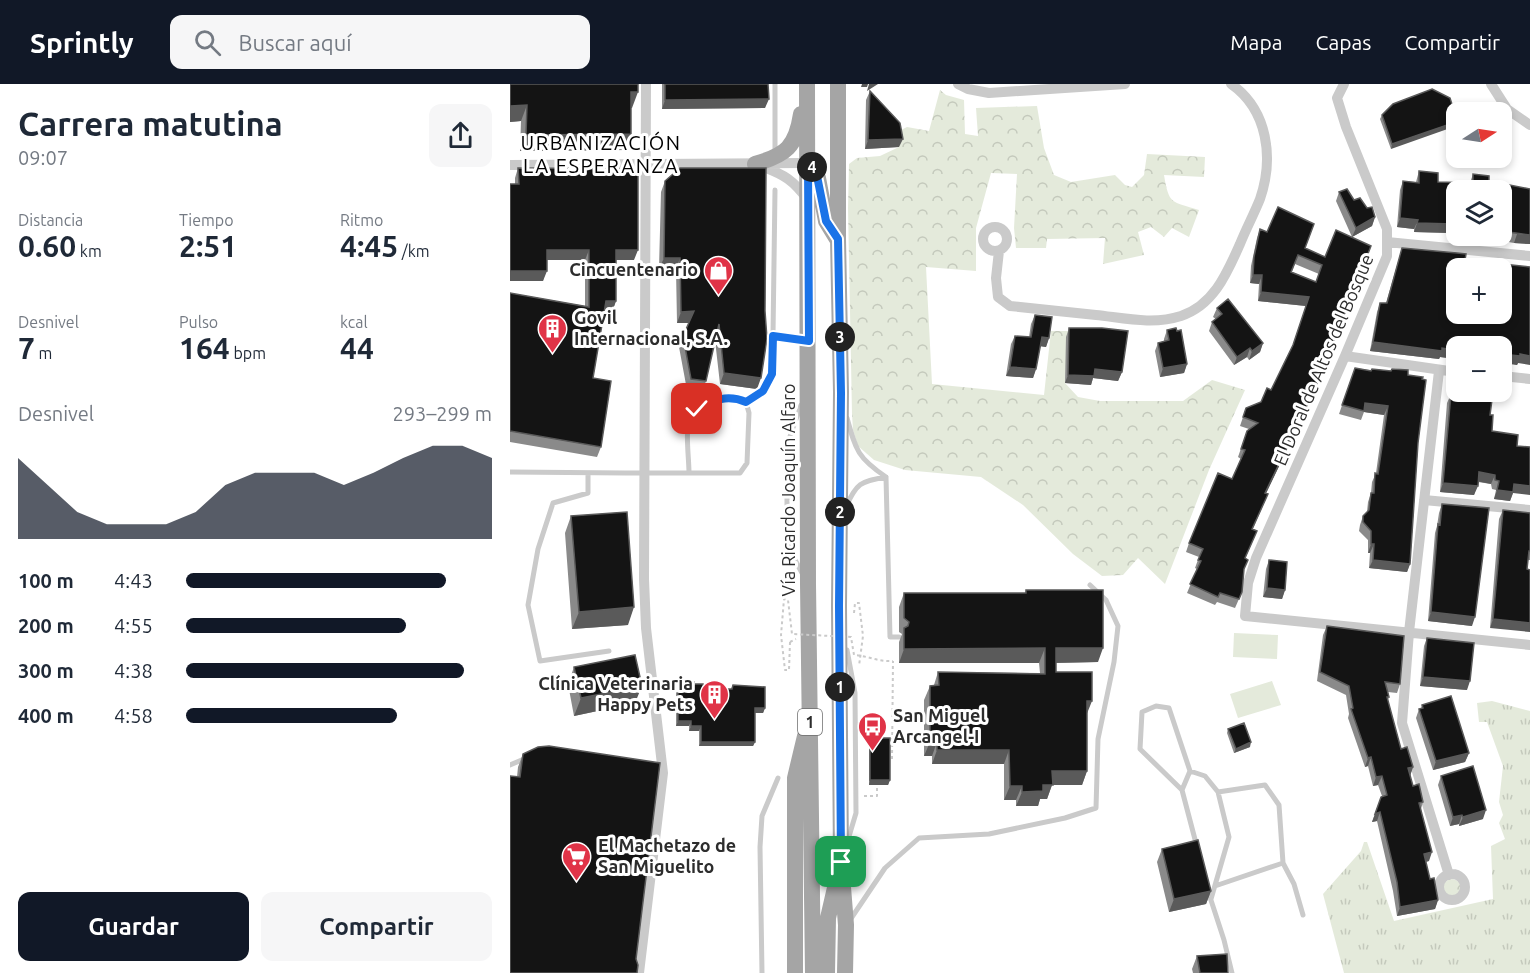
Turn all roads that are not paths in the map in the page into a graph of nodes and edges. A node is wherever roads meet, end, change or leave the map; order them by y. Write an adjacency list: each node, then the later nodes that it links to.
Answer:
1 (646, 84): 17 (street)
2 (775, 84): 13 (lane)
3 (807, 84): 13 (main road); 14 (main road, Vía Ricardo Joaquín Alfaro / 1)
4 (838, 84): 20 (main road, 1)
5 (958, 84): 6 (street)
6 (1125, 84)
7 (1231, 84): 22 (street)
8 (1344, 84): 21 (street, El Doral de Altos del Bosque)
9 (1491, 84): 10 (street)
10 (1503, 102)
11 (1512, 112): 12 (street)
12 (1530, 125)
13 (775, 157): 15 (main road)
14 (808, 163): 15 (street); 19 (main road, Vía Ricardo Joaquín Alfaro / 1); 20 (main road)
15 (755, 164): 17 (street); 19 (street)
16 (510, 165): 17 (street)
17 (645, 165): 35 (street)
18 (775, 190): 24 (lane)
19 (808, 201): 25 (main road, Vía Ricardo Joaquín Alfaro / 1)
20 (838, 239): 31 (main road, 1)
21 (1387, 242): 23 (street); 26 (street, El Doral de Altos del Bosque)
22 (999, 251)
23 (1530, 256)
24 (773, 336): 25 (lane); 32 (lane)
25 (809, 341): 47 (main road, Vía Ricardo Joaquín Alfaro / 1)
26 (1345, 356): 27 (street); 43 (street, El Doral de Altos del Bosque)
27 (1439, 371): 28 (street); 38 (street)
28 (1446, 371)
29 (1512, 377): 30 (street)
30 (1530, 379)
31 (841, 393): 37 (lane); 40 (main road, 1)
32 (746, 402): 36 (lane); 36 (lane)
33 (510, 472): 34 (lane)
34 (588, 473): 35 (lane); 46 (lane)
35 (643, 473): 36 (lane); 63 (street)
36 (689, 473)
37 (886, 477): 40 (lane); 44 (lane)
38 (1424, 500): 39 (street); 43 (street)
39 (1530, 510)
40 (840, 518): 42 (main road, 1)
41 (1090, 585): 62 (lane)
42 (839, 606): 55 (main road, 1); 55 (lane)
43 (1409, 632): 45 (street); 57 (street)
44 (899, 637)
45 (1530, 645)
46 (609, 651)
47 (810, 718): 65 (main road); 66 (main road, Vía Ricardo Joaquín Alfaro / 1)
48 (533, 755): 49 (lane)
49 (510, 765)
50 (1190, 771): 52 (lane); 52 (lane); 53 (lane)
51 (778, 778): 64 (lane)
52 (1182, 790): 54 (lane)
53 (1218, 792): 56 (lane); 58 (lane)
54 (1199, 856)
55 (841, 862): 62 (main road); 67 (main road)
56 (1283, 863): 58 (lane); 61 (lane)
57 (1449, 875)
58 (1215, 886): 60 (lane)
59 (1208, 889): 60 (lane)
60 (1210, 900): 69 (lane)
61 (1303, 915)
62 (846, 925): 68 (main road)
63 (639, 973)
64 (762, 973)
65 (795, 973)
66 (813, 973)
67 (827, 973)
68 (845, 973)
69 (1232, 973)

